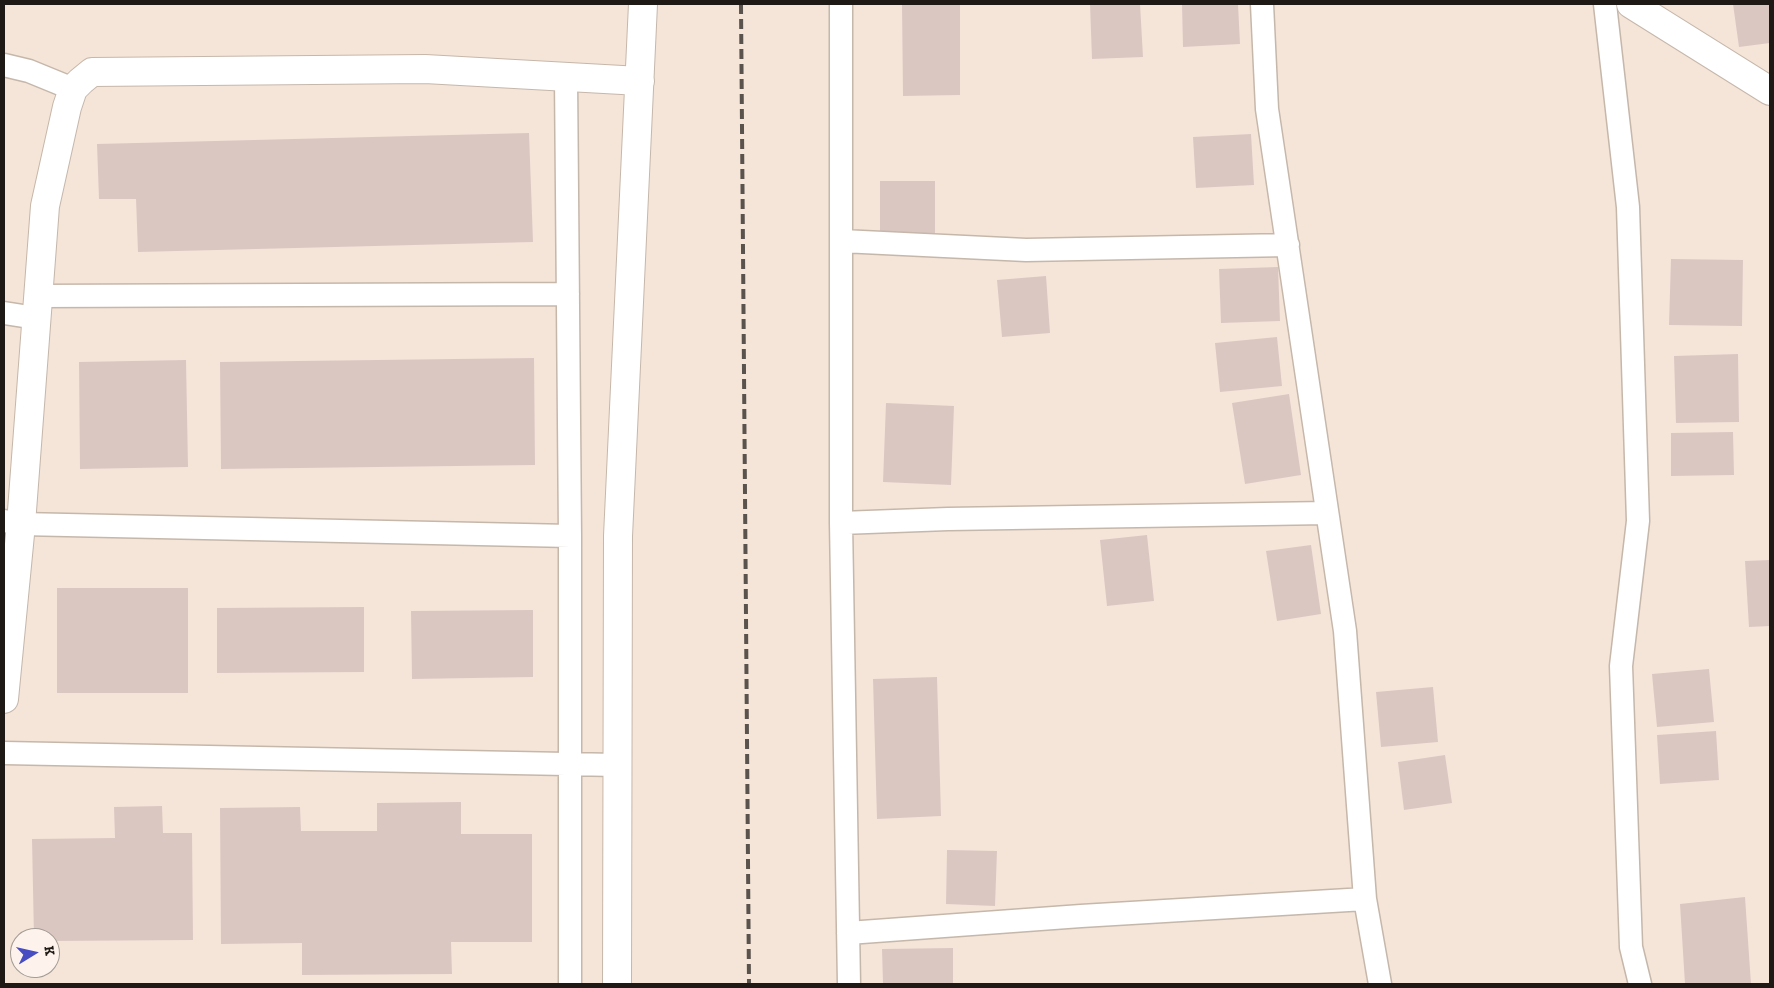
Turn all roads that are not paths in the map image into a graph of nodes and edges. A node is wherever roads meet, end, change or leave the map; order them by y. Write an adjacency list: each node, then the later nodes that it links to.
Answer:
1 (643, 4): 8 (street)
2 (841, 4): 11 (street)
3 (1262, 4): 12 (street)
4 (1605, 4): 30 (street)
5 (1631, 4): 10 (street)
6 (4, 65): 9 (street)
7 (566, 77): 8 (street); 9 (street); 13 (street)
8 (640, 81): 23 (street)
9 (73, 89): 14 (street)
10 (1770, 91)
11 (842, 241): 12 (street); 18 (street)
12 (1288, 245): 16 (street)
13 (568, 294): 14 (street); 19 (street)
14 (37, 307): 15 (street); 17 (street)
15 (4, 313)
16 (1328, 513): 18 (street); 24 (street)
17 (12, 523): 19 (street); 20 (street)
18 (841, 524): 25 (street)
19 (570, 536): 22 (street)
20 (4, 699)
21 (4, 753): 22 (street)
22 (570, 763): 23 (street); 26 (street)
23 (617, 765): 27 (street)
24 (1365, 899): 25 (street); 29 (street)
25 (848, 933): 28 (street)
26 (570, 984)
27 (617, 984)
28 (849, 984)
29 (1380, 984)
30 (1640, 984)

